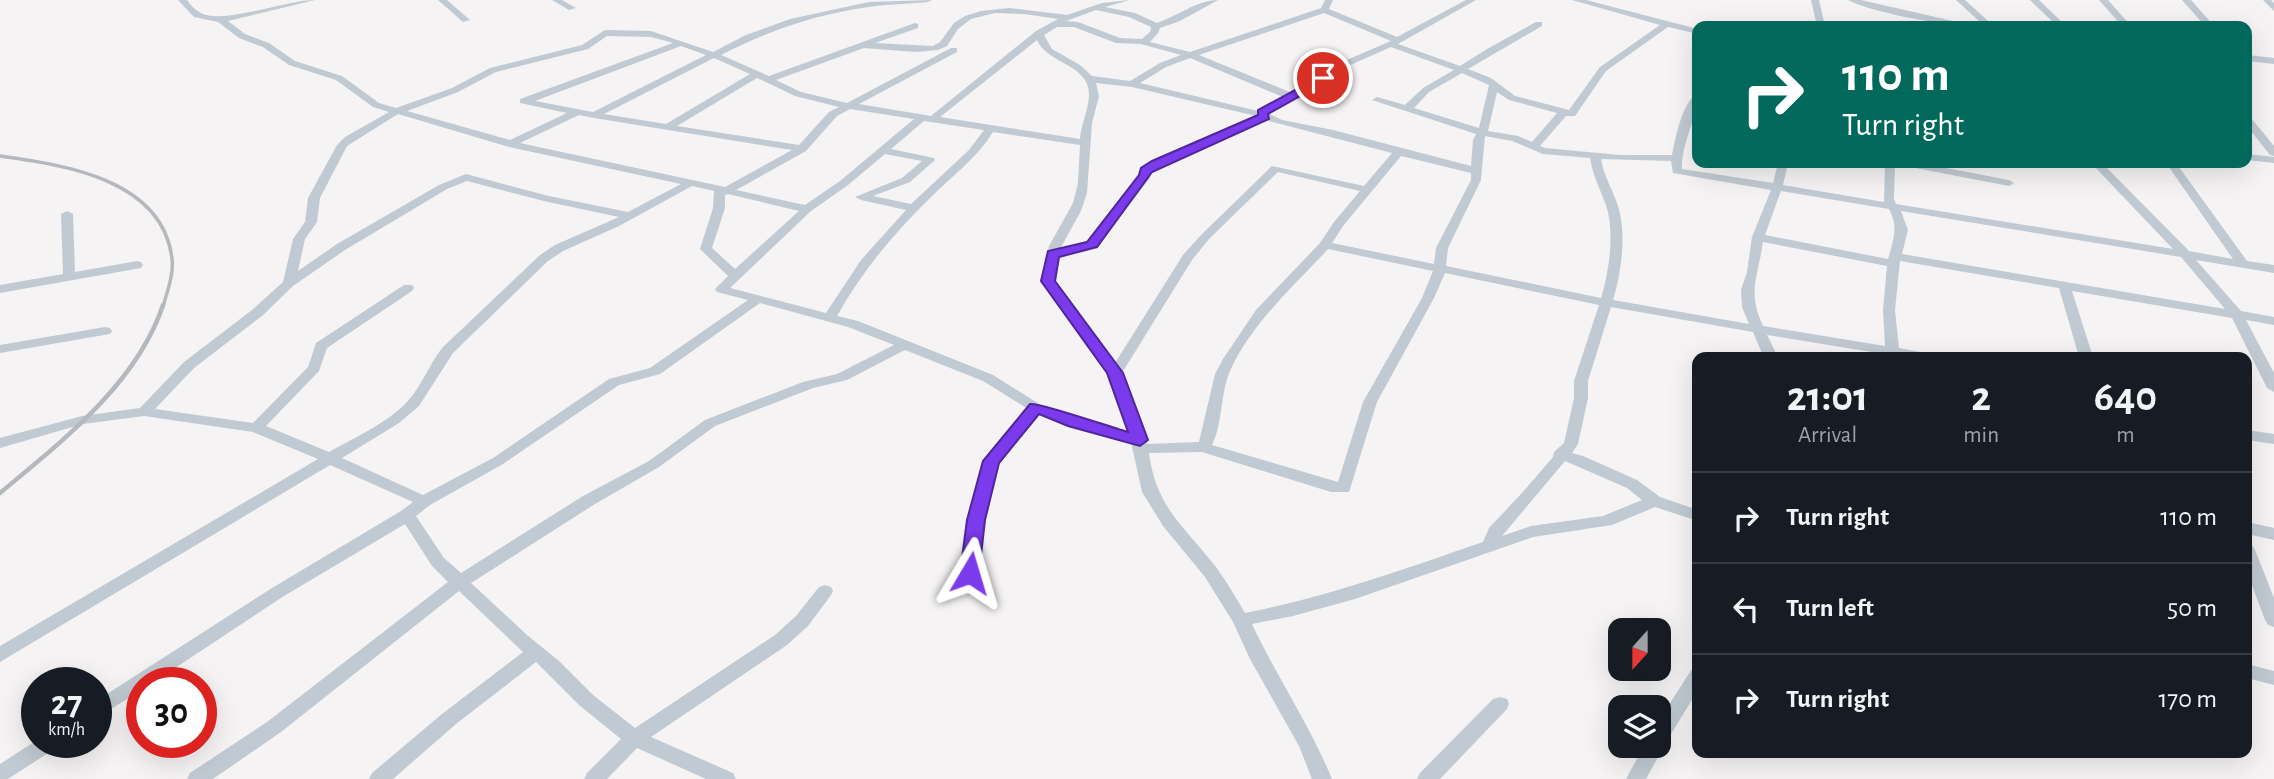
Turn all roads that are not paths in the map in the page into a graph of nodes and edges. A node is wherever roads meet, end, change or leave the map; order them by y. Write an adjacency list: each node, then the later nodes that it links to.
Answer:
1 (199, 0): 18 (street)
2 (311, 0): 24 (street)
3 (442, 0): 25 (street)
4 (556, 0): 20 (street)
5 (928, 0): 44 (street)
6 (1126, 0): 19 (street)
7 (1214, 0): 35 (street)
8 (1329, 0): 22 (street)
9 (1472, 0): 40 (street)
10 (1576, 0): 34 (street)
11 (1815, 0): 26 (street)
12 (1852, 0): 27 (street)
13 (1960, 0): 28 (street)
14 (2034, 0): 29 (street)
15 (2103, 0): 30 (street)
16 (2186, 0): 31 (street)
17 (2267, 0): 21 (street)
18 (184, 1): 24 (street)
19 (1094, 6): 23 (street); 35 (street)
20 (572, 8)
21 (2274, 8)
22 (1324, 10): 40 (street); 45 (street)
23 (1065, 17): 32 (street); 42 (street)
24 (221, 20): 59 (street)
25 (467, 20)
26 (1820, 21)
27 (1944, 21)
28 (1983, 21)
29 (2057, 21)
30 (2122, 21)
31 (2205, 21)
32 (1054, 23): 38 (street); 39 (street)
33 (1539, 24): 48 (street)
34 (1666, 24): 37 (street); 61 (street)
35 (1156, 25): 39 (street)
36 (915, 26): 42 (street)
37 (1692, 30)
38 (1039, 33): 51 (street); 65 (street)
39 (1146, 42): 45 (street)
40 (1394, 42): 48 (street); 54 (street)
41 (682, 43): 44 (street); 59 (street); 60 (street)
42 (864, 46): 50 (street)
43 (954, 50): 56 (street)
44 (713, 55): 49 (street); 62 (street)
45 (1191, 55): 52 (street); 54 (street)
46 (2252, 59): 47 (street)
47 (2274, 61)
48 (1461, 70): 53 (street); 58 (street)
49 (758, 73): 50 (street); 67 (street)
50 (769, 79): 56 (street)
51 (1090, 79): 52 (street); 70 (street)
52 (1132, 84): 63 (street)
53 (1494, 85): 61 (street); 69 (street)
54 (1290, 96): 63 (street)
55 (1377, 100): 58 (street)
56 (852, 105): 64 (street); 73 (street)
57 (1692, 105): 78 (street)
58 (1408, 108): 69 (street)
59 (399, 110): 71 (street); 108 (street)
60 (577, 112): 62 (street); 71 (street)
61 (1564, 112): 72 (street)
62 (594, 115): 67 (street)
63 (1263, 116): 75 (street); 99 (street)
64 (922, 117): 65 (street); 74 (street)
65 (934, 118): 68 (street)
66 (2252, 126): 76 (street)
67 (668, 127): 73 (street)
68 (990, 129): 70 (street); 92 (street)
69 (1483, 131): 72 (street); 86 (street)
70 (1086, 143): 99 (street)
71 (509, 144): 88 (street)
72 (1534, 146): 77 (street)
73 (802, 149): 91 (street)
74 (881, 150): 92 (street); 94 (street)
75 (1398, 153): 86 (street); 90 (street)
76 (2274, 153)
77 (1595, 156): 78 (street); 113 (street)
78 (1676, 158): 89 (street)
79 (2252, 158): 80 (street)
80 (2274, 160)
81 (1782, 168): 89 (street)
82 (1890, 168): 93 (street)
83 (1931, 168): 87 (street)
84 (2101, 168): 100 (street)
85 (2175, 168): 102 (street)
86 (1478, 171): 105 (street)
87 (2009, 183)
88 (688, 184): 91 (street); 96 (street)
89 (1778, 186): 93 (street); 97 (street)
90 (1368, 190): 98 (street); 125 (street)
91 (722, 191): 94 (street); 106 (street)
92 (915, 208): 115 (street)
93 (1893, 208): 100 (street); 101 (street)
94 (807, 209): 106 (street)
95 (67, 214): 107 (street)
96 (628, 216): 108 (street); 136 (street)
97 (1758, 237): 101 (street); 118 (street)
98 (1325, 244): 105 (street); 134 (street)
99 (1053, 254): 125 (street)
100 (2185, 254): 102 (street); 114 (street)
101 (1894, 260): 109 (street); 121 (street)
102 (2243, 264): 104 (street)
103 (137, 265): 107 (street)
104 (2274, 269)
105 (1440, 270): 113 (street); 134 (street)
106 (736, 276): 112 (street)
107 (69, 277): 111 (street)
108 (289, 283): 128 (street)
109 (2065, 287): 114 (street); 124 (street)
110 (408, 288): 129 (street)
111 (0, 289)
112 (759, 298): 115 (street); 137 (street)
113 (1604, 302): 118 (street); 135 (street)
114 (2236, 314): 116 (street); 126 (street)
115 (831, 317): 119 (street)
116 (2274, 321)
117 (105, 331): 120 (street)
118 (1759, 331): 121 (street); 122 (street)
119 (904, 345): 127 (street); 146 (street)
120 (0, 349)
121 (1892, 350): 123 (street)
122 (1768, 352)
123 (1902, 352)
124 (2084, 352)
125 (1115, 373): 133 (street)
126 (2274, 388)
127 (1036, 408): 133 (street); 145 (street)
128 (144, 412): 129 (street); 132 (street)
129 (256, 428): 136 (street)
130 (2252, 436): 131 (street)
131 (2274, 439)
132 (0, 443)
133 (1140, 445): 134 (street); 148 (street)
134 (1203, 447)
135 (1559, 455): 138 (street); 143 (street)
136 (333, 458): 137 (street); 151 (street)
137 (424, 501): 140 (street)
138 (1654, 501): 139 (street); 143 (street)
139 (1692, 514)
140 (407, 515): 146 (street); 155 (street)
141 (2252, 529): 142 (street)
142 (2274, 534)
143 (1490, 547): 148 (street)
144 (2252, 563): 149 (street)
145 (970, 573)
146 (458, 583): 150 (street); 162 (street)
147 (825, 591): 158 (street)
148 (1241, 620): 166 (street)
149 (2274, 620)
150 (536, 652): 158 (street); 163 (street)
151 (0, 654)
152 (2252, 672): 153 (street)
153 (2274, 678)
154 (1692, 684): 157 (street)
155 (112, 701)
156 (1500, 704): 167 (street)
157 (1671, 717)
158 (634, 738): 164 (street); 165 (street)
159 (24, 758): 161 (street)
160 (1647, 758): 168 (street)
161 (0, 774)
162 (197, 779)
163 (379, 779)
164 (594, 779)
165 (726, 779)
166 (1322, 779)
167 (1427, 779)
168 (1636, 779)

